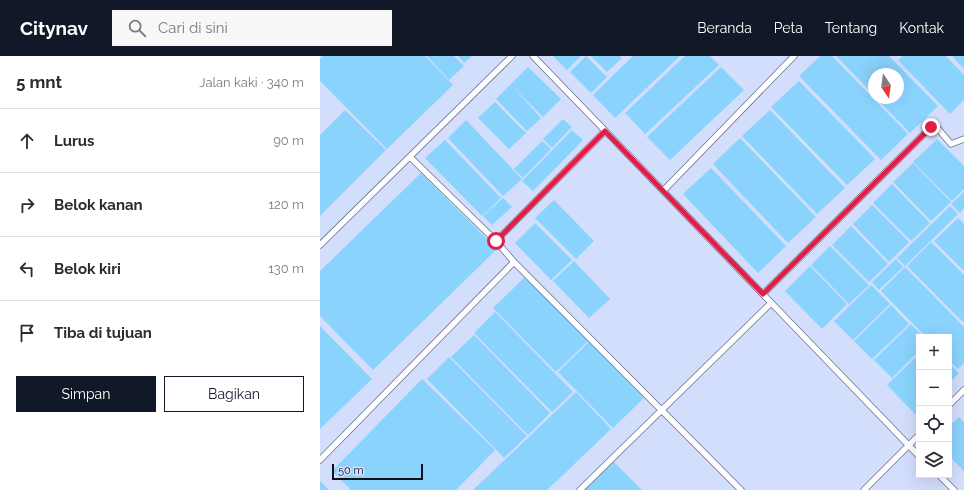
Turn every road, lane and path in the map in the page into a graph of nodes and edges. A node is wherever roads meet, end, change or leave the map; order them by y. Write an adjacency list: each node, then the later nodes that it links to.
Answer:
1 (512, 56): 6 (lane)
2 (533, 56): 4 (lane)
3 (794, 56): 7 (lane)
4 (605, 131): 7 (lane); 8 (lane)
5 (964, 139): 11 (lane)
6 (410, 157): 8 (lane); 9 (lane)
7 (663, 190): 11 (lane)
8 (496, 241): 10 (lane)
9 (320, 245)
10 (514, 262): 15 (lane); 19 (lane)
11 (763, 294): 12 (lane)
12 (771, 303): 15 (lane); 17 (lane)
13 (964, 390): 14 (lane)
14 (952, 402)
15 (662, 411): 21 (lane); 22 (lane)
16 (916, 438): 17 (lane)
17 (909, 445): 18 (lane); 23 (lane)
18 (916, 453)
19 (320, 460)
20 (942, 478): 24 (lane)
21 (580, 490)
22 (741, 490)
23 (864, 490)
24 (954, 490)

